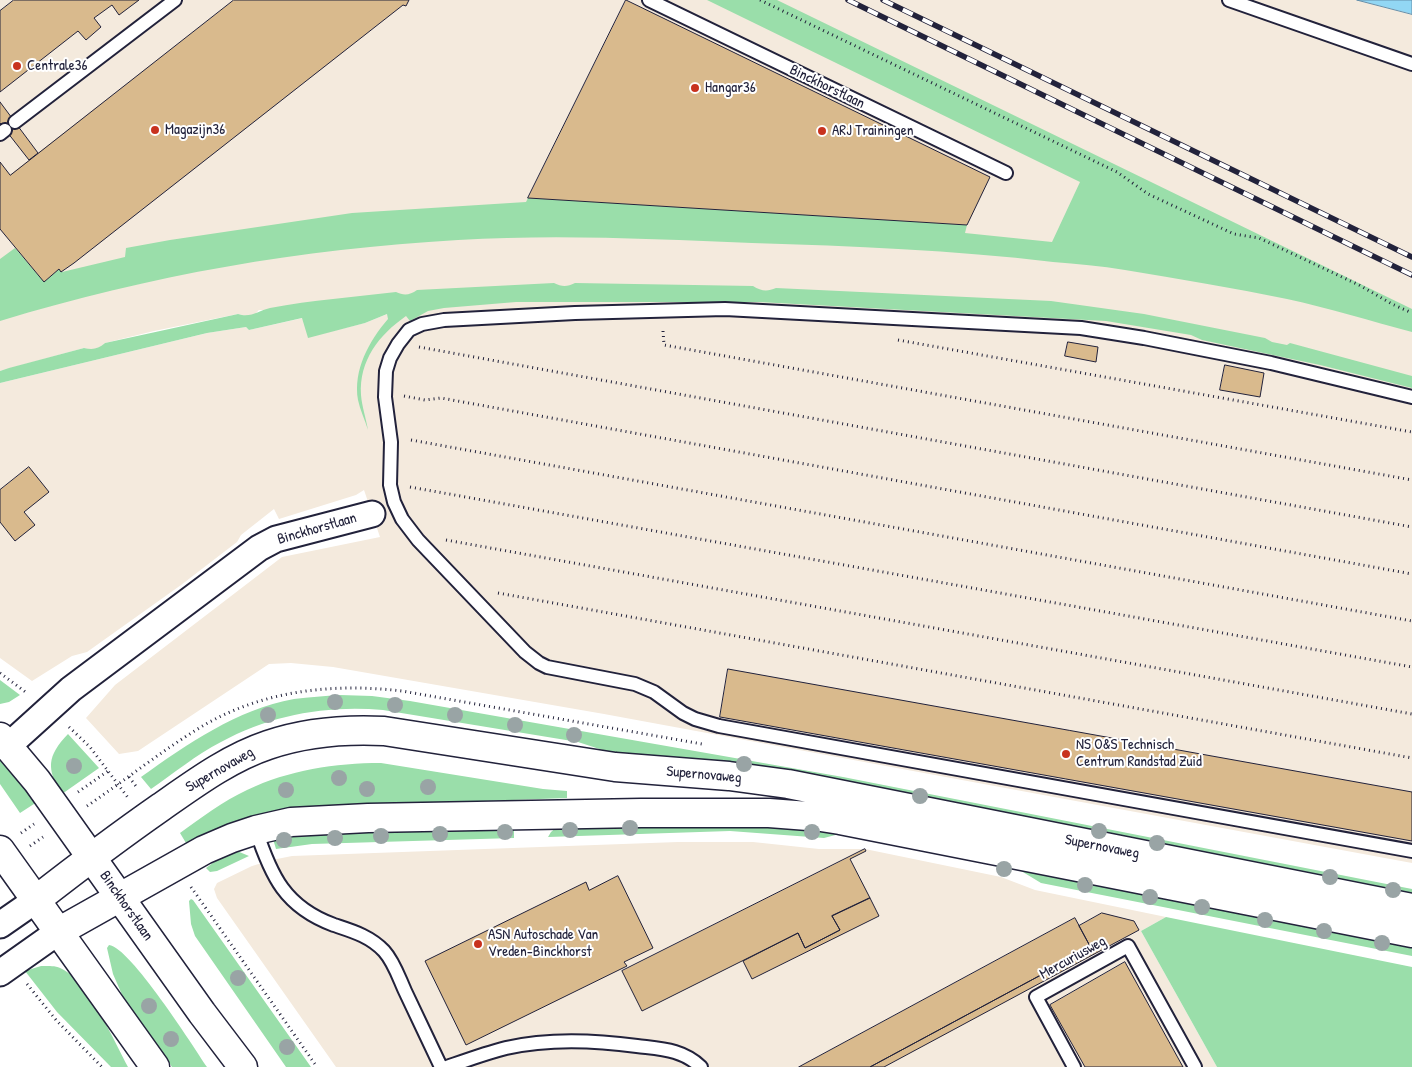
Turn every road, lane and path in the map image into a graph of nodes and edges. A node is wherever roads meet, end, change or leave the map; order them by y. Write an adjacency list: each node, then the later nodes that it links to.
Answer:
1 (175, 0): 6 (lane)
2 (649, 0): 7 (lane, Binckhorstlaan)
3 (760, 0): 9 (path)
4 (1229, 0): 5 (lane)
5 (1412, 64)
6 (7, 129)
7 (1006, 173)
8 (662, 310): 11 (lane); 13 (lane); 16 (path)
9 (1412, 313)
10 (898, 340): 14 (path)
11 (398, 344): 12 (lane); 20 (path)
12 (385, 392): 17 (lane); 22 (path)
13 (1412, 397)
14 (1412, 432)
15 (412, 440): 24 (path)
16 (1412, 480)
17 (390, 484): 18 (lane); 25 (path)
18 (396, 507): 19 (lane); 21 (lane)
19 (372, 514): 27 (street, Binckhorstlaan)
20 (1412, 527)
21 (413, 534): 23 (lane); 28 (path)
22 (1412, 574)
23 (463, 587): 30 (path); 36 (lane)
24 (1412, 621)
25 (1412, 667)
26 (0, 674): 27 (path)
27 (48, 708): 29 (street, Binckhorstlaan); 31 (path)
28 (1412, 714)
29 (4, 741): 37 (main road, Binckhorstlaan)
30 (1412, 758)
31 (119, 784): 32 (path); 33 (path)
32 (131, 802)
33 (86, 807)
34 (256, 830): 38 (main road, Supernovaweg); 44 (main road, Supernovaweg); 51 (lane)
35 (0, 850): 39 (main road)
36 (1412, 851)
37 (91, 857): 38 (main road, Binckhorstlaan); 39 (main road, Supernovaweg); 41 (main road, Supernovaweg)
38 (121, 898): 43 (main road, Supernovaweg); 49 (main road, Binckhorstlaan)
39 (36, 900): 42 (street); 43 (main road)
40 (200, 900): 50 (path)
41 (1412, 908)
42 (0, 925)
43 (58, 932): 45 (street); 48 (main road)
44 (1412, 933)
45 (0, 973)
46 (25, 981): 47 (path)
47 (102, 1067)
48 (155, 1067)
49 (242, 1067)
50 (317, 1067)
51 (441, 1067)
52 (447, 1067): 53 (lane)
53 (701, 1067)
54 (1074, 1067): 55 (lane, Mercuriusweg)
55 (1196, 1067)

